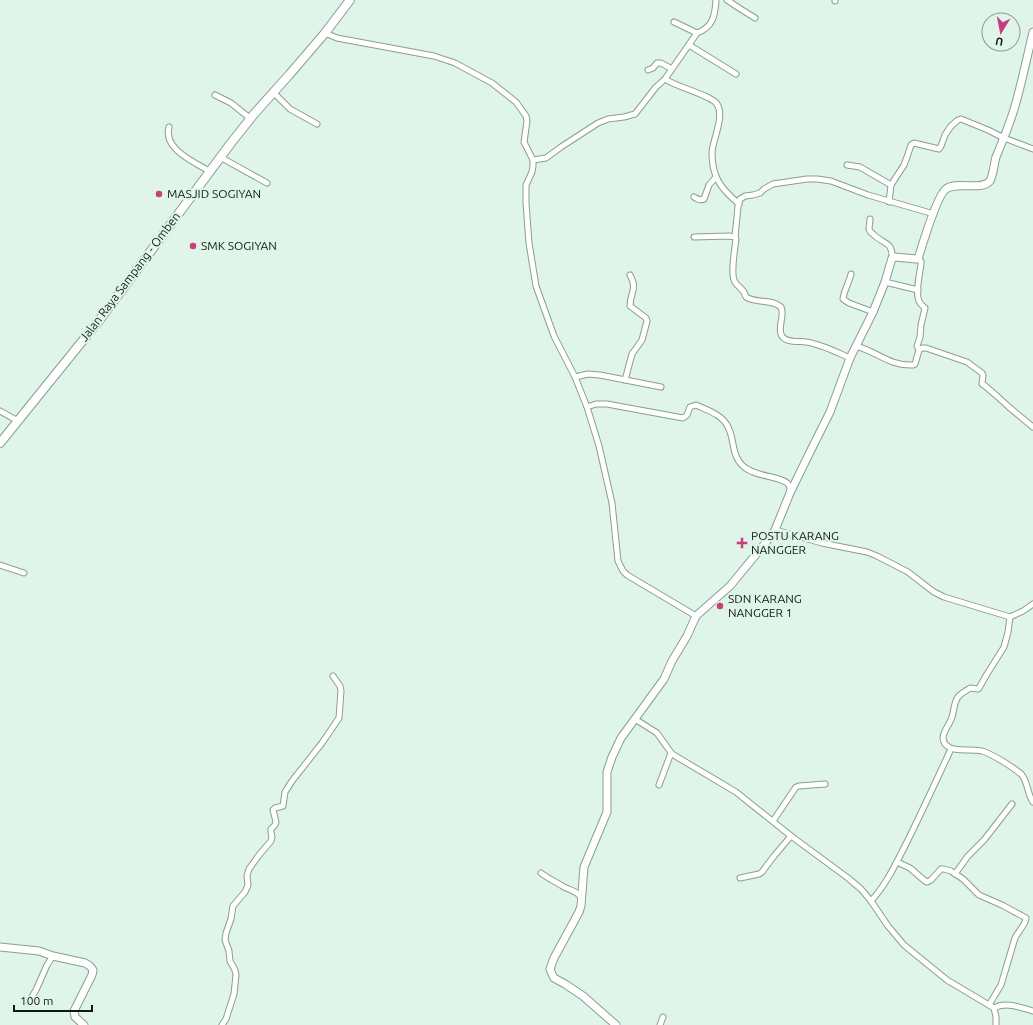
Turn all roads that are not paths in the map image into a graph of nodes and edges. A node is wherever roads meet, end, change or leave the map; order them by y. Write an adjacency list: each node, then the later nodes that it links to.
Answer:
1 (350, 0): 7 (main road, Jalan Raya Sampang - Omben)
2 (727, 0): 4 (street)
3 (714, 1): 8 (street)
4 (755, 18)
5 (674, 22): 8 (street)
6 (1033, 32): 19 (street)
7 (324, 33): 14 (main road, Jalan Raya Sampang - Omben); 22 (street)
8 (697, 33): 9 (street)
9 (689, 45): 10 (street); 12 (street)
10 (672, 69): 11 (street); 13 (street)
11 (648, 70)
12 (736, 74)
13 (665, 79): 22 (street); 25 (street)
14 (274, 93): 16 (main road, Jalan Raya Sampang - Omben); 17 (street)
15 (215, 95): 16 (street)
16 (251, 119): 21 (main road, Jalan Raya Sampang - Omben)
17 (317, 124)
18 (169, 127): 24 (street)
19 (1004, 138): 20 (street); 27 (street); 31 (street)
20 (1033, 149)
21 (220, 157): 24 (main road, Jalan Raya Sampang - Omben); 26 (street)
22 (532, 160): 45 (street)
23 (846, 165): 27 (street)
24 (210, 171): 50 (main road, Jalan Raya Sampang - Omben)
25 (716, 177): 28 (street); 30 (street)
26 (267, 184)
27 (891, 185): 29 (street)
28 (694, 197)
29 (889, 202): 30 (street); 31 (street)
30 (739, 204): 34 (street)
31 (934, 214): 36 (street)
32 (870, 219): 35 (street)
33 (694, 237): 34 (street)
34 (735, 237): 44 (street)
35 (892, 258): 36 (street); 39 (street)
36 (918, 259): 40 (street)
37 (851, 274): 41 (street)
38 (630, 275): 46 (street)
39 (885, 282): 40 (street); 41 (street)
40 (918, 290): 43 (street)
41 (873, 312): 42 (street)
42 (856, 346): 43 (street); 44 (street)
43 (919, 350): 51 (street)
44 (850, 358): 53 (street)
45 (575, 377): 46 (street); 48 (street)
46 (625, 380): 47 (street)
47 (661, 388)
48 (587, 407): 53 (street); 58 (street)
49 (0, 411): 50 (street)
50 (18, 421): 52 (main road, Jalan Raya Sampang - Omben)
51 (1033, 427)
52 (0, 443)
53 (790, 493): 54 (street)
54 (775, 530): 58 (street); 59 (street)
55 (0, 565): 56 (street)
56 (24, 573)
57 (1033, 604): 59 (street)
58 (696, 616): 61 (street)
59 (1010, 617): 62 (street)
60 (333, 676): 84 (street)
61 (635, 719): 63 (street); 74 (street)
62 (951, 749): 66 (street); 70 (street)
63 (671, 753): 65 (street); 68 (street)
64 (825, 784): 68 (street)
65 (659, 785)
66 (1033, 802)
67 (1012, 804): 72 (street)
68 (773, 821): 69 (street)
69 (792, 836): 73 (street); 75 (street)
70 (897, 862): 72 (street); 75 (street)
71 (541, 873): 74 (street)
72 (955, 874): 79 (street)
73 (740, 878)
74 (581, 897): 85 (street)
75 (872, 901): 79 (street)
76 (0, 947): 77 (street)
77 (53, 956): 78 (street); 83 (street)
78 (29, 1002)
79 (989, 1005): 80 (street)
80 (994, 1008): 81 (street); 87 (street)
81 (1033, 1011)
82 (663, 1017): 86 (street)
83 (84, 1025)
84 (222, 1025)
85 (616, 1025)
86 (660, 1025)
87 (996, 1025)

